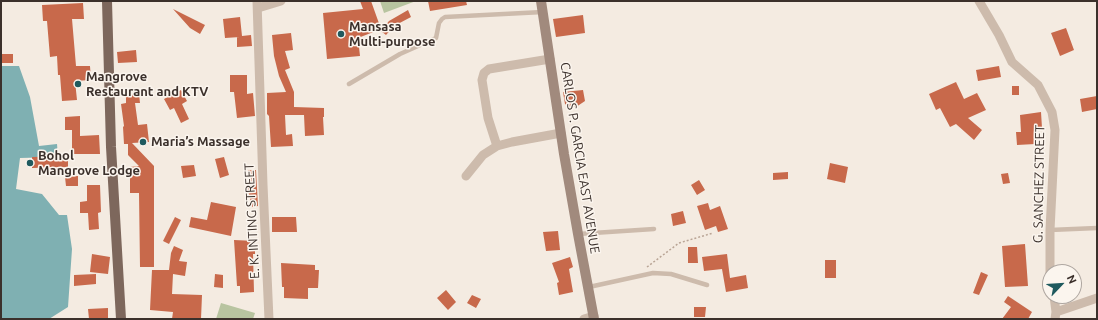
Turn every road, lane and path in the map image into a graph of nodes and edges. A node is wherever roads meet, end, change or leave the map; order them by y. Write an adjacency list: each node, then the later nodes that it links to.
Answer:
1 (107, 1): 25 (main road)
2 (281, 1): 5 (street)
3 (542, 1): 6 (main road, CARLOS P. GARCIA EAST AVENUE)
4 (979, 1): 14 (street, G. SANCHEZ STREET)
5 (258, 5): 26 (street, E. K. INTING STREET)
6 (543, 12): 7 (main road, CARLOS P. GARCIA EAST AVENUE); 8 (lane)
7 (550, 59): 9 (main road, CARLOS P. GARCIA EAST AVENUE); 10 (street)
8 (349, 84)
9 (561, 133): 10 (street); 16 (main road, CARLOS P. GARCIA EAST AVENUE)
10 (497, 146): 11 (street)
11 (466, 176)
12 (1097, 228): 14 (lane)
13 (654, 229): 16 (lane)
14 (1050, 230): 17 (street, G. SANCHEZ STREET)
15 (713, 232): 18 (path)
16 (578, 234): 20 (main road, CARLOS P. GARCIA EAST AVENUE)
17 (1050, 264)
18 (632, 278): 19 (lane); 20 (lane)
19 (707, 285)
20 (589, 287): 24 (main road, CARLOS P. GARCIA EAST AVENUE)
21 (1097, 298): 23 (street)
22 (1054, 304): 23 (street)
23 (1055, 316)
24 (591, 318)
25 (121, 319)
26 (269, 319)

